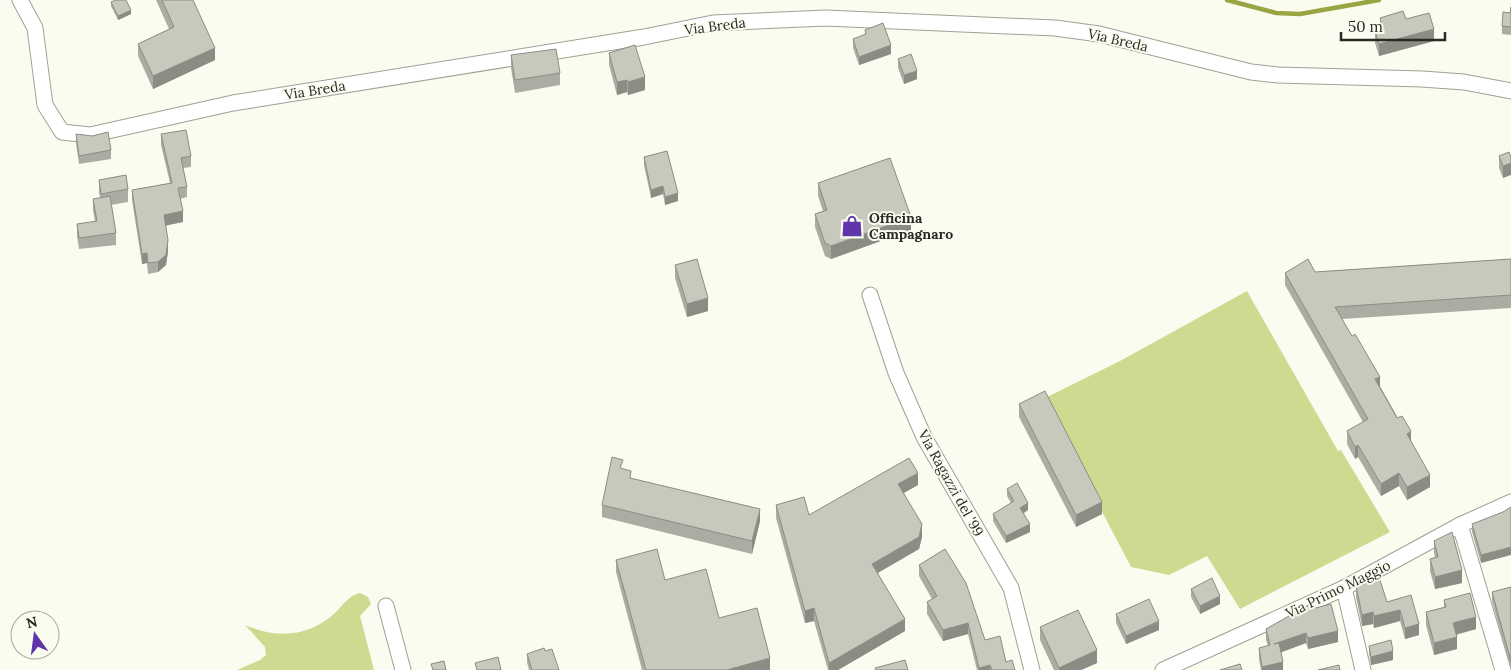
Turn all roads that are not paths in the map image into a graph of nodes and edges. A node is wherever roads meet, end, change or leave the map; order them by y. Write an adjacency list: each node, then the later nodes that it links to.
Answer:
1 (20, 0): 2 (street, Via Breda)
2 (1511, 91)
3 (870, 295): 9 (street, Via Ragazzi del '99)
4 (1511, 502): 5 (street, Via Primo Maggio)
5 (1460, 525): 6 (street, Via Primo Maggio); 12 (street)
6 (1344, 588): 10 (street, Via Primo Maggio); 11 (street)
7 (386, 606): 8 (street)
8 (403, 670)
9 (1032, 670)
10 (1163, 670)
11 (1363, 670)
12 (1503, 670)

